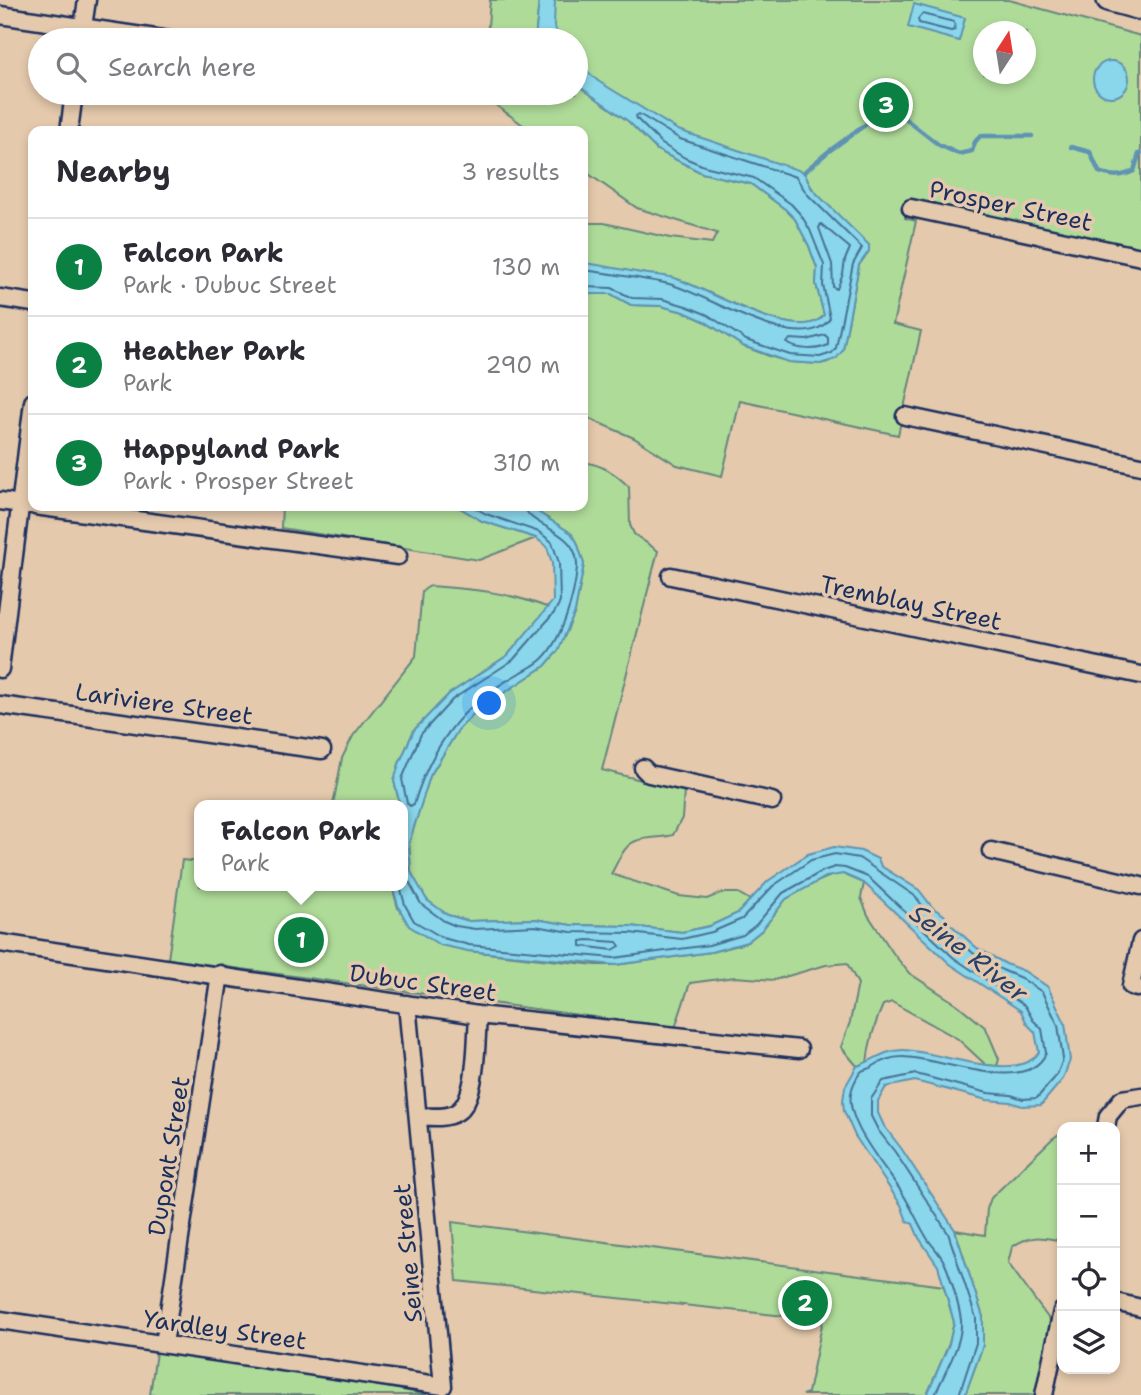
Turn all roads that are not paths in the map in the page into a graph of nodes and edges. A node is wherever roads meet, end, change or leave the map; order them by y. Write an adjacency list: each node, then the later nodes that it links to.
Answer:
1 (87, 0): 6 (street)
2 (1108, 0): 3 (main road)
3 (1141, 9)
4 (0, 15): 5 (street)
5 (56, 28)
6 (83, 28)
7 (72, 105): 8 (street)
8 (70, 126)
9 (911, 208): 10 (street, Prosper Street)
10 (1141, 257)
11 (0, 298): 12 (street)
12 (28, 302)
13 (905, 416): 14 (street)
14 (1141, 466)
15 (0, 501): 16 (street)
16 (28, 505)
17 (29, 511): 21 (street)
18 (73, 511): 19 (street)
19 (398, 556)
20 (671, 576): 22 (street, Tremblay Street)
21 (0, 669)
22 (1141, 675)
23 (0, 705): 24 (street, Lariviere Street)
24 (322, 750)
25 (642, 768): 26 (street)
26 (772, 801)
27 (991, 851): 28 (street)
28 (1141, 886)
29 (1141, 941): 32 (street)
30 (0, 943): 31 (street, Dubuc Street)
31 (220, 974): 33 (street, Dubuc Street); 43 (street, Dupont Street)
32 (1137, 988)
33 (407, 1004): 34 (street, Dubuc Street); 37 (street, Seine Street)
34 (478, 1015): 35 (street, Dubuc Street); 37 (street)
35 (799, 1049)
36 (1141, 1096): 38 (street)
37 (419, 1116): 44 (street, Seine Street)
38 (1107, 1122)
39 (1120, 1304): 40 (street)
40 (1141, 1308)
41 (0, 1320): 43 (street, Yardley Street)
42 (1057, 1334): 45 (street)
43 (164, 1344): 44 (street, Yardley Street)
44 (443, 1386)
45 (1044, 1395)

